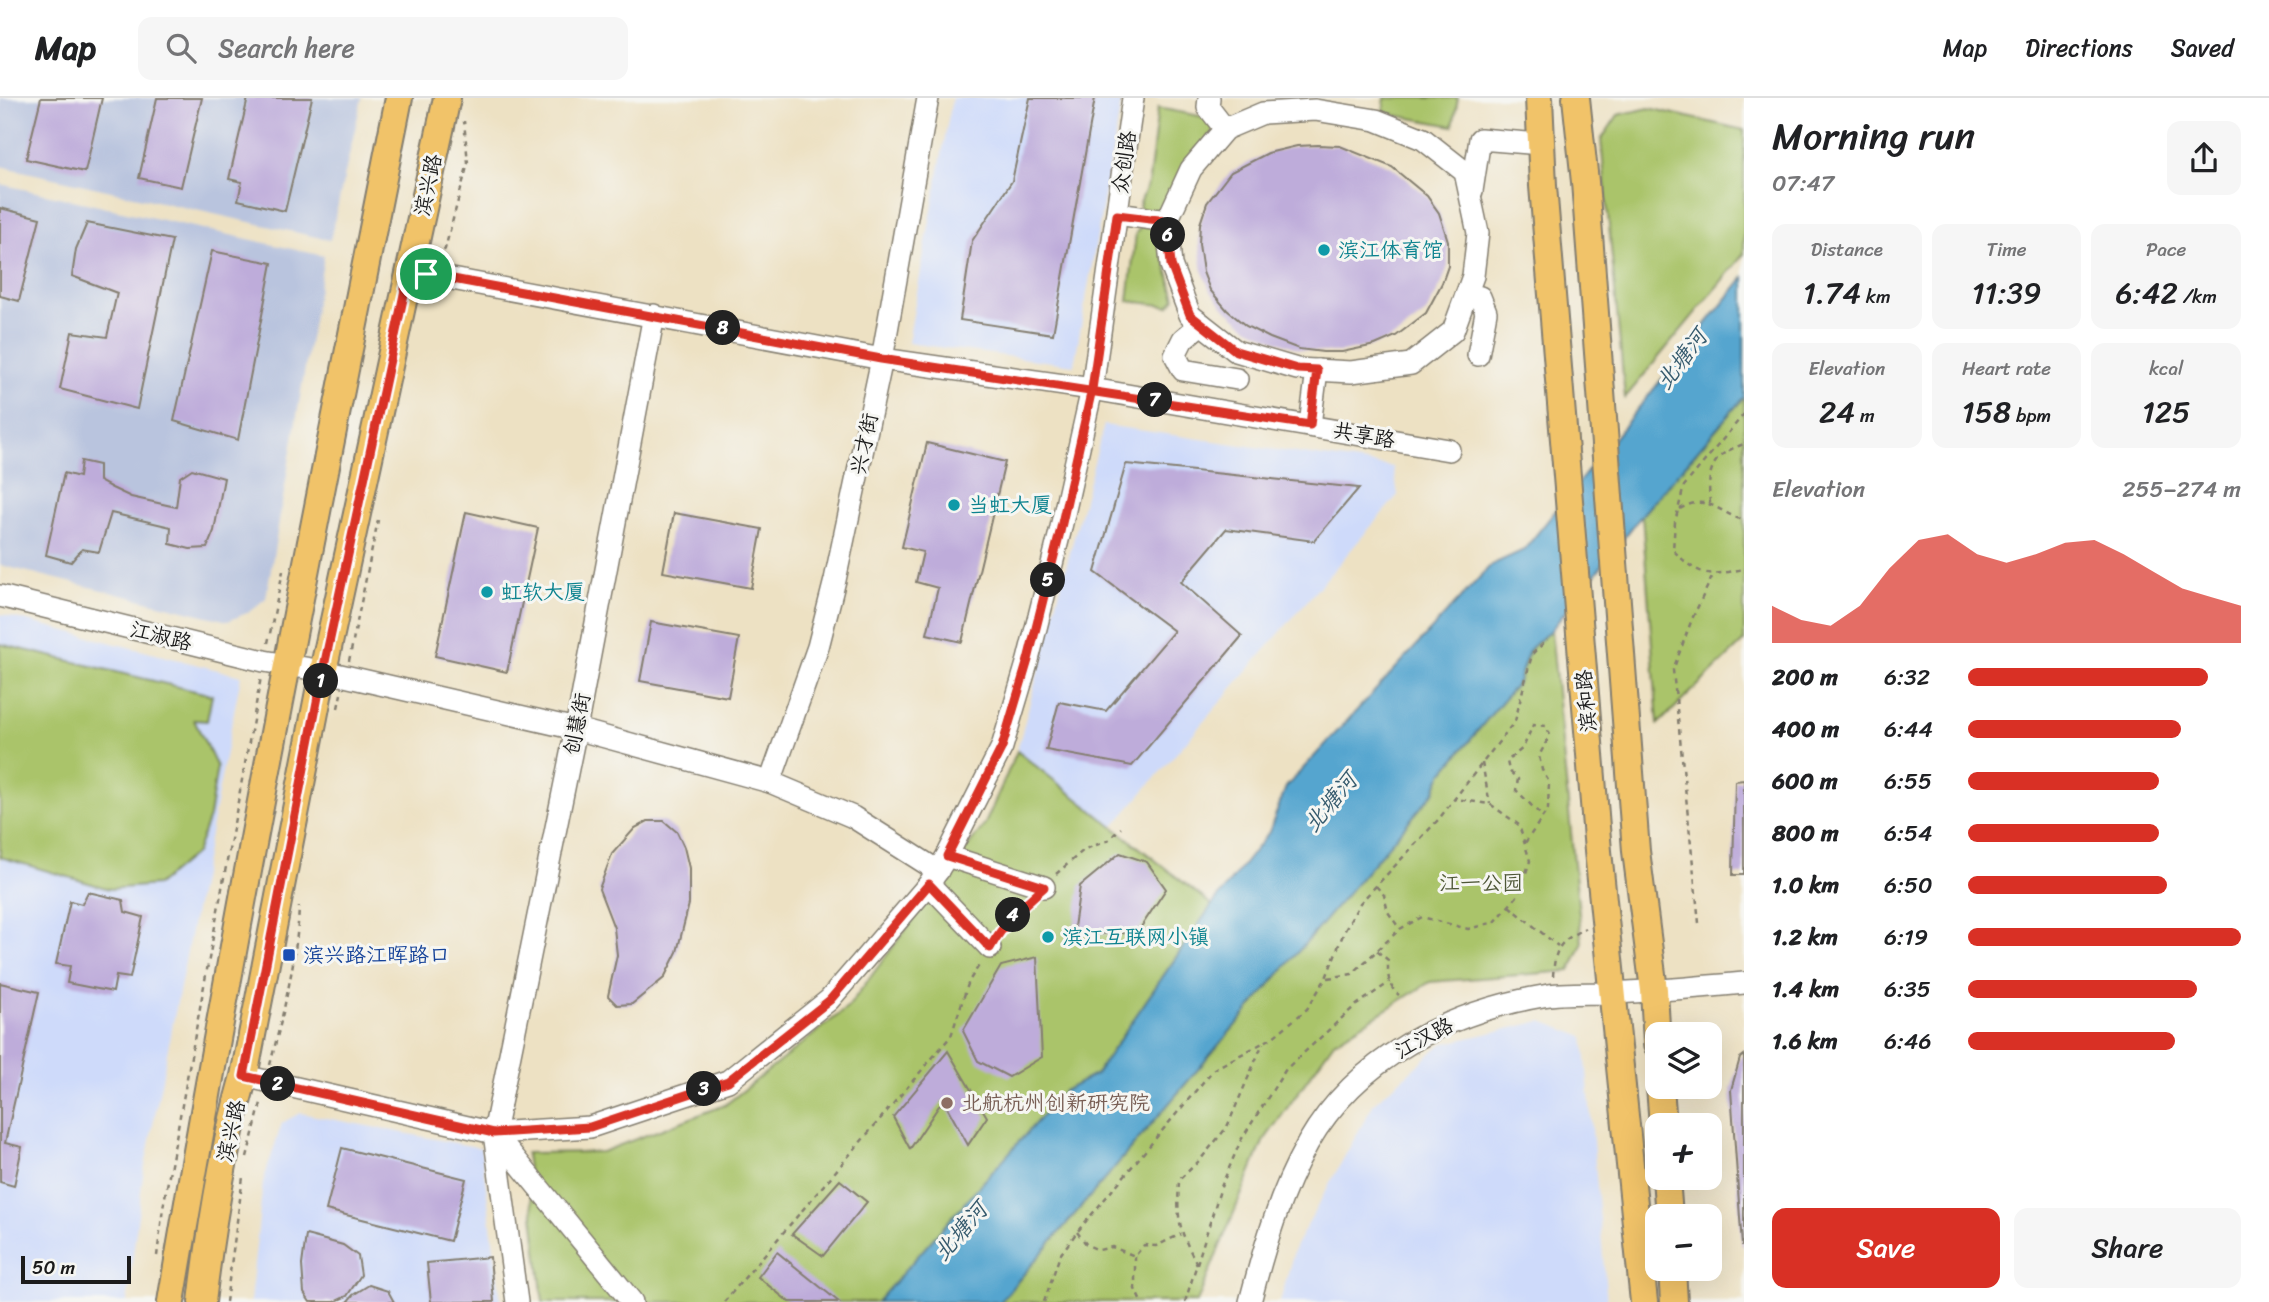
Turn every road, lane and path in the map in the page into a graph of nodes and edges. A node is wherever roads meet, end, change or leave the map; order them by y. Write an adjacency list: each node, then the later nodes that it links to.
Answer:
1 (399, 98): 35 (main road, 滨兴路)
2 (928, 98): 19 (street, 兴才街)
3 (1133, 98): 12 (street, 众创路)
4 (1209, 98): 9 (street)
5 (1539, 98): 10 (main road, 滨和路)
6 (1576, 98): 61 (main road, 滨和路)
7 (1343, 106): 9 (street); 11 (street)
8 (455, 108): 14 (main road, 滨兴路); 14 (path)
9 (1225, 129): 13 (street)
10 (1541, 144): 11 (street); 62 (main road, 滨和路)
11 (1471, 201): 15 (street)
12 (1117, 215): 13 (street); 22 (street, 众创路)
13 (1167, 221): 17 (street)
14 (418, 272): 16 (street, 共享路); 36 (main road, 滨兴路)
15 (1467, 293): 18 (street); 20 (street)
16 (654, 315): 19 (street, 共享路); 38 (street, 创慧街)
17 (1201, 324): 20 (street); 21 (street)
18 (1478, 355)
19 (881, 359): 22 (street, 共享路); 40 (street, 兴才街)
20 (1317, 370): 24 (street)
21 (1237, 379)
22 (1092, 389): 24 (street, 共享路); 46 (street, 众创路)
23 (1744, 414): 28 (path)
24 (1310, 425): 26 (street, 共享路)
25 (1744, 444): 27 (path)
26 (1449, 450)
27 (1710, 503): 28 (path); 30 (path)
28 (1678, 510): 32 (path)
29 (378, 520): 36 (path)
30 (1744, 520)
31 (1744, 569): 32 (path)
32 (1713, 575): 51 (path)
33 (0, 596): 35 (street, 江淑路)
34 (1547, 640): 39 (path)
35 (285, 665): 36 (street, 江淑路); 73 (main road, 滨兴路)
36 (334, 674): 37 (path); 38 (street, 江淑路); 66 (main road, 滨兴路)
37 (336, 716)
38 (576, 729): 40 (street, 江淑路); 67 (street, 创慧街)
39 (1482, 763): 41 (path); 42 (path)
40 (770, 782): 46 (street, 江淑路)
41 (1455, 799): 42 (path); 47 (path)
42 (1490, 804): 45 (path)
43 (1542, 816): 43 (path); 45 (path)
44 (1121, 828): 48 (path)
45 (1525, 843): 50 (path)
46 (938, 870): 48 (street); 55 (street); 67 (street, 众创路)
47 (1376, 886): 53 (path); 58 (path)
48 (1044, 887): 55 (path)
49 (299, 904): 66 (path)
50 (1508, 906): 53 (path); 54 (path)
51 (1699, 923)
52 (1586, 928): 54 (path)
53 (1400, 929): 56 (path)
54 (1558, 947): 57 (path)
55 (990, 948): 78 (path)
56 (1377, 951): 58 (path); 59 (path)
57 (1553, 976)
58 (1326, 978): 65 (path)
59 (1390, 982): 63 (path); 71 (path)
60 (1744, 984): 61 (street, 江汉路)
61 (1654, 990): 62 (street, 江汉路); 64 (main road, 滨和路)
62 (1613, 993): 82 (street, 江汉路); 83 (main road, 滨和路)
63 (1399, 995)
64 (1656, 1022)
65 (1263, 1043): 68 (path); 69 (path)
66 (255, 1079): 67 (street, 众创路); 74 (main road, 滨兴路); 75 (path)
67 (494, 1133): 76 (street, 创慧街); 77 (street)
68 (1077, 1233): 70 (path); 79 (path)
69 (1181, 1234): 70 (path); 71 (path)
70 (1135, 1256): 80 (path)
71 (1197, 1264): 81 (path)
72 (1673, 1281): 84 (main road)
73 (170, 1302)
74 (202, 1302)
75 (226, 1302)
76 (517, 1302)
77 (632, 1302)
78 (724, 1302)
79 (1044, 1302)
80 (1140, 1302)
81 (1185, 1302)
82 (1250, 1302)
83 (1644, 1302)
84 (1674, 1302)

